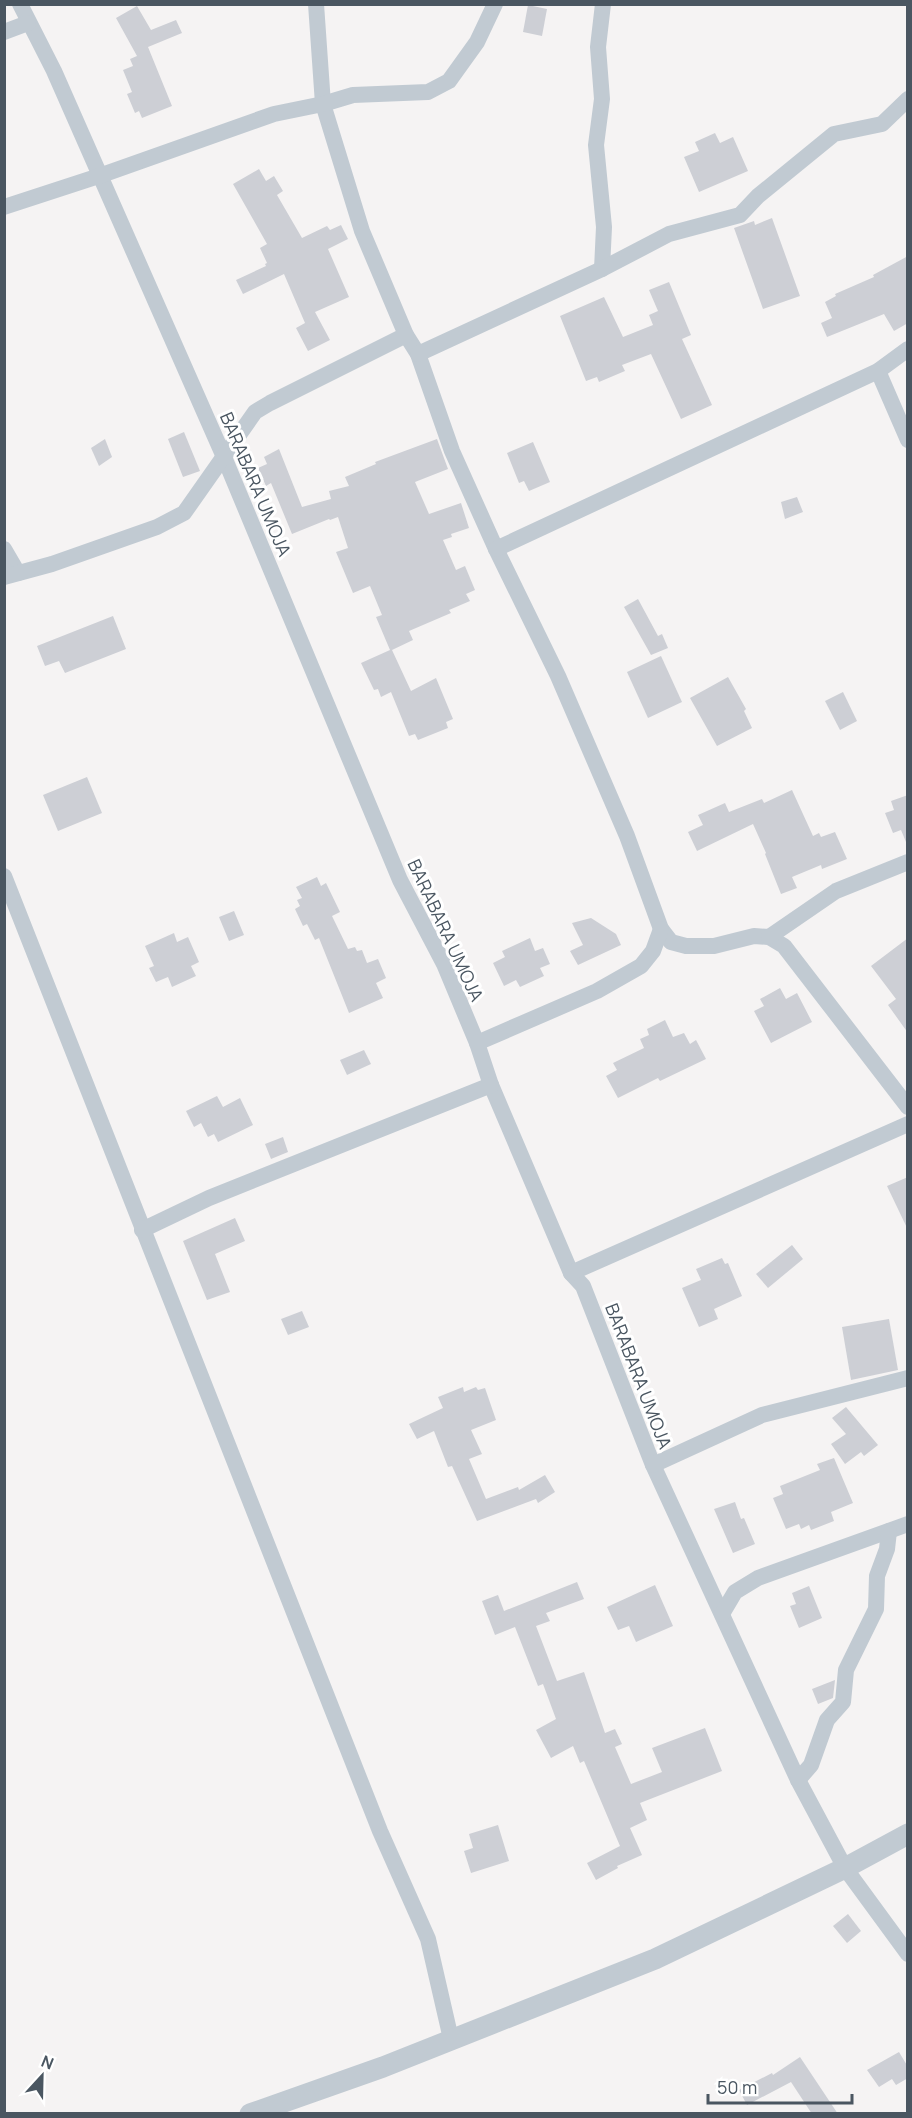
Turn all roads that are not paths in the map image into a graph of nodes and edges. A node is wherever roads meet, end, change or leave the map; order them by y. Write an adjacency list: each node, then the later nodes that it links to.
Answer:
1 (20, 4): 5 (street, BARABARA UMOJA)
2 (316, 4): 8 (street)
3 (495, 4): 8 (street)
4 (603, 4): 11 (street)
5 (28, 23): 6 (street); 9 (street, BARABARA UMOJA)
6 (4, 32)
7 (908, 99): 11 (street)
8 (323, 104): 9 (street); 12 (street)
9 (99, 176): 10 (street); 17 (street, BARABARA UMOJA)
10 (4, 207)
11 (602, 269): 14 (street)
12 (406, 335): 14 (street); 17 (street)
13 (908, 349): 15 (street)
14 (418, 354): 19 (street)
15 (878, 371): 16 (street); 19 (street)
16 (908, 440)
17 (224, 457): 20 (street); 25 (street, BARABARA UMOJA)
18 (4, 549): 20 (street)
19 (496, 549): 23 (street)
20 (11, 575)
21 (908, 862): 24 (street)
22 (4, 876): 29 (street)
23 (666, 935): 24 (street); 25 (street)
24 (769, 937): 27 (street)
25 (477, 1043): 26 (street, BARABARA UMOJA)
26 (491, 1085): 29 (street); 30 (street, BARABARA UMOJA)
27 (908, 1107)
28 (908, 1124): 30 (street)
29 (142, 1230): 40 (street)
30 (571, 1273): 32 (street, BARABARA UMOJA)
31 (908, 1378): 32 (street)
32 (653, 1465): 35 (street, BARABARA UMOJA)
33 (908, 1524): 34 (street)
34 (889, 1531): 35 (street); 36 (street)
35 (722, 1614): 36 (street, BARABARA UMOJA)
36 (798, 1780): 38 (street, BARABARA UMOJA)
37 (908, 1834): 38 (street)
38 (845, 1868): 39 (street, BARABARA UMOJA); 40 (street)
39 (908, 1954)
40 (451, 2039): 41 (street)
41 (250, 2114)

